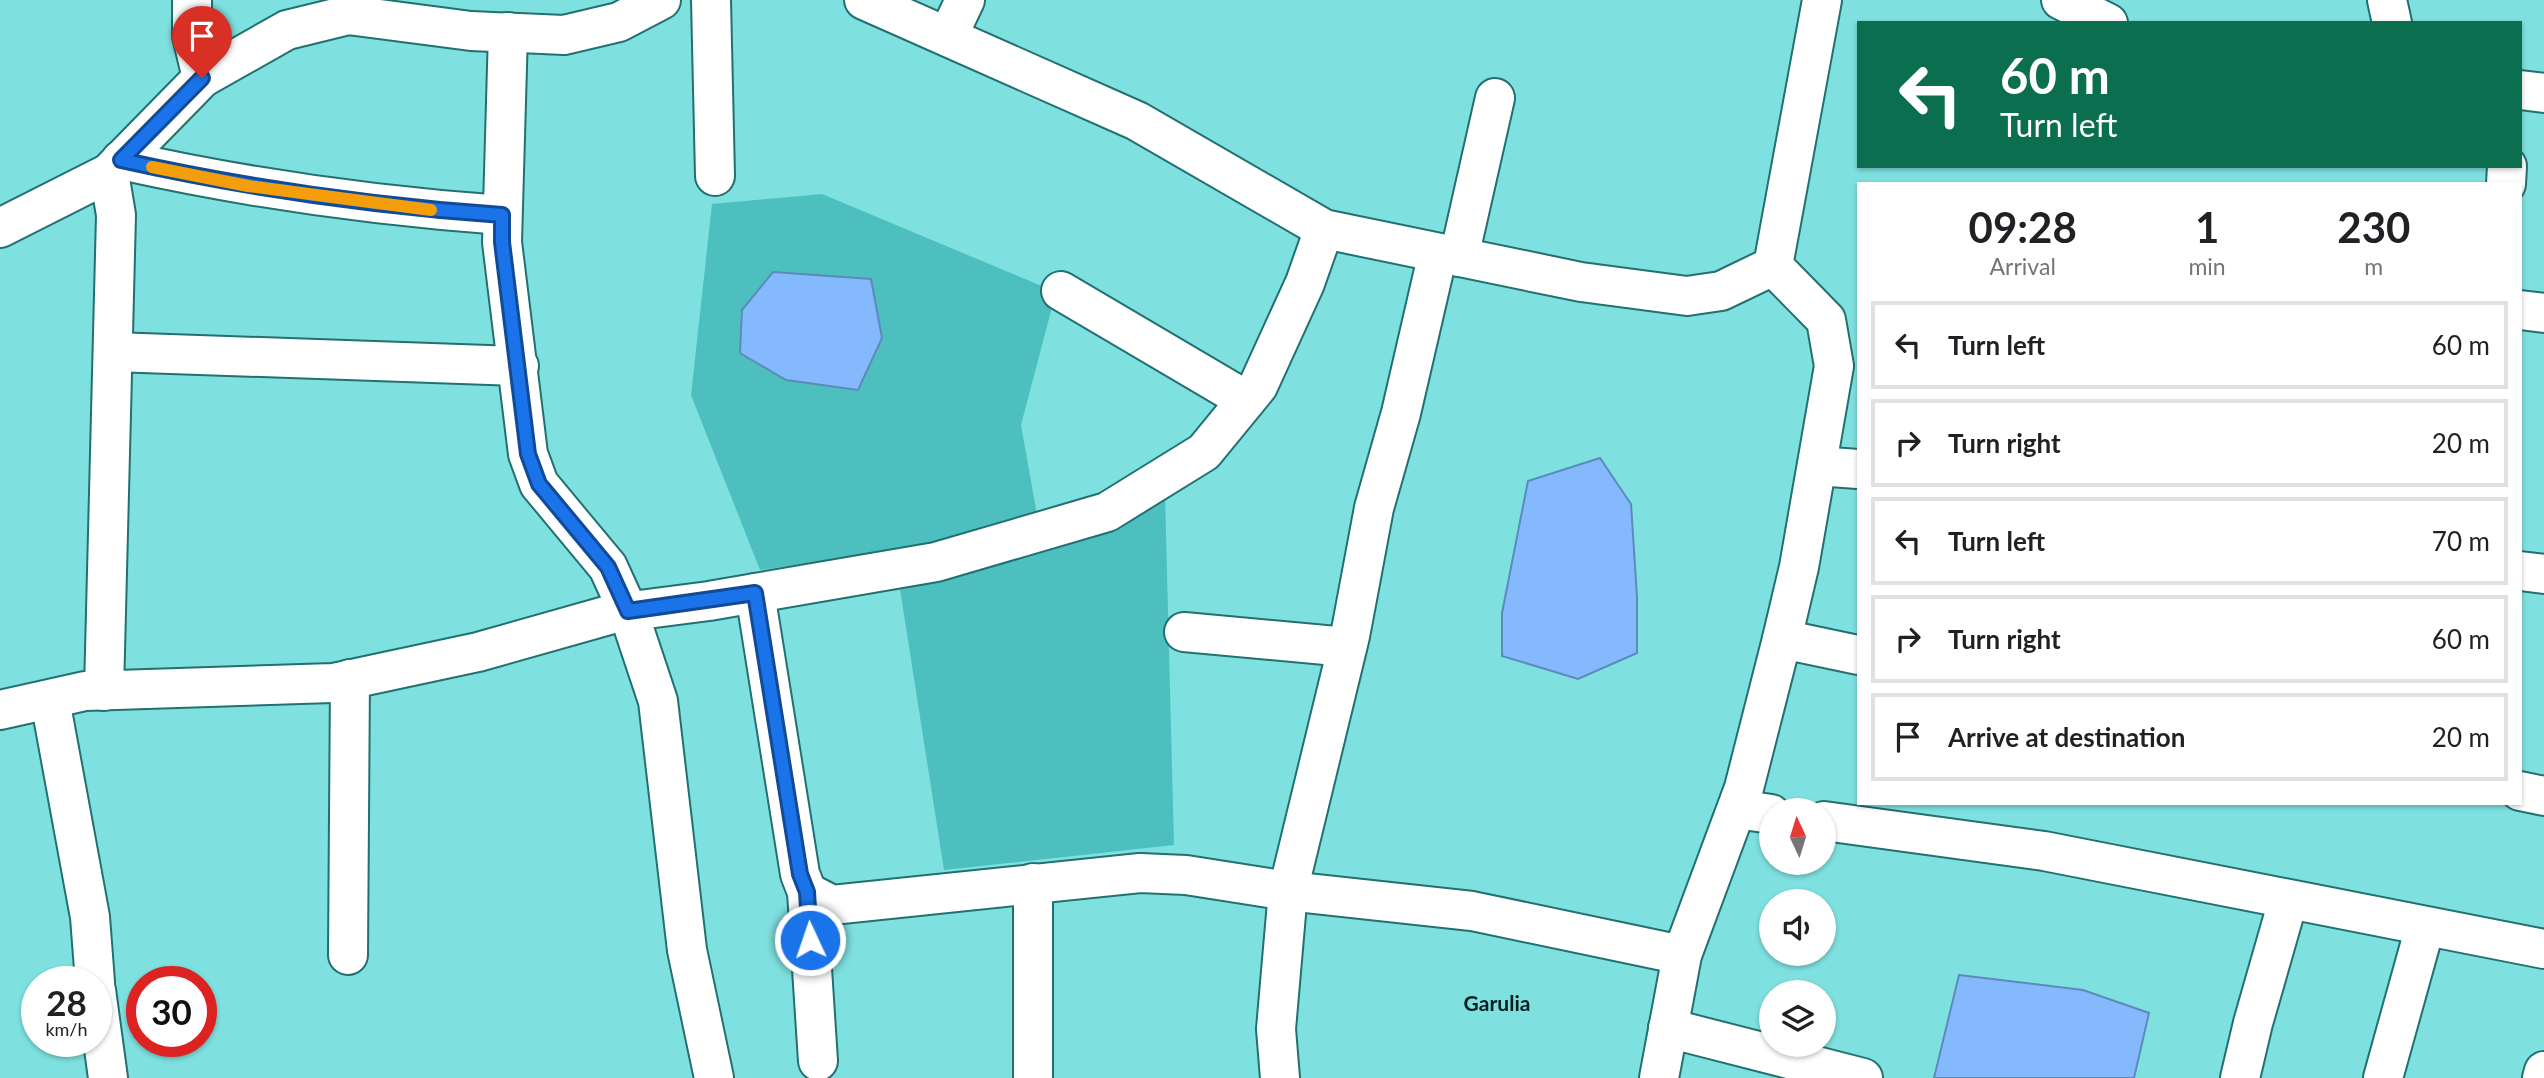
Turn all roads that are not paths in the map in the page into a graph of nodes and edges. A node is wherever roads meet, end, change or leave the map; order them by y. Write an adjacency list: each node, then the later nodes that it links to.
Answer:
1 (192, 0): 14 (street)
2 (661, 0): 10 (street)
3 (711, 0): 19 (street)
4 (864, 0): 13 (street)
5 (965, 0): 13 (street)
6 (2061, 0): 11 (street)
7 (2388, 0): 12 (street)
8 (1817, 1): 24 (street)
9 (348, 7): 10 (street); 14 (street)
10 (490, 21): 20 (street)
11 (2104, 21)
12 (2392, 21)
13 (948, 36): 22 (street)
14 (202, 78): 18 (street)
15 (2522, 90): 16 (street)
16 (2544, 93)
17 (1495, 98): 23 (street)
18 (115, 166): 20 (street); 21 (street); 29 (street)
19 (715, 176)
20 (502, 215): 30 (street)
21 (0, 228)
22 (1324, 229): 23 (street); 31 (street)
23 (1448, 255): 24 (street); 40 (street)
24 (1773, 266): 28 (street)
25 (1061, 291): 31 (street)
26 (2522, 310): 27 (street)
27 (2544, 313)
28 (1845, 337): 32 (street)
29 (113, 352): 30 (street); 43 (street)
30 (519, 366): 37 (street)
31 (1246, 400): 36 (street)
32 (1817, 466): 33 (street); 39 (street)
33 (1857, 468)
34 (2522, 571): 35 (street)
35 (2544, 574)
36 (755, 593): 37 (street); 52 (street)
37 (628, 611): 42 (street); 64 (street)
38 (1184, 632): 40 (street)
39 (1782, 639): 41 (street); 48 (street)
40 (1347, 648): 51 (street)
41 (1857, 655)
42 (350, 679): 43 (street); 56 (street)
43 (104, 691): 44 (street)
44 (50, 700): 45 (street); 58 (street)
45 (0, 710)
46 (2522, 791): 47 (street)
47 (2544, 796)
48 (1754, 811): 57 (street)
49 (1836, 823): 53 (street)
50 (1033, 883): 51 (street); 52 (street); 65 (street)
51 (1288, 891): 57 (street); 66 (street)
52 (807, 892): 61 (street)
53 (2288, 901): 54 (street); 69 (street)
54 (2425, 927): 55 (street); 70 (street)
55 (2544, 948)
56 (348, 955)
57 (1682, 955): 59 (street)
58 (95, 966)
59 (1668, 1028): 67 (street); 68 (street)
60 (105, 1057): 63 (street)
61 (818, 1061)
62 (2544, 1071): 71 (street)
63 (108, 1078)
64 (714, 1078)
65 (1033, 1078)
66 (1280, 1078)
67 (1658, 1078)
68 (1863, 1078)
69 (2240, 1078)
70 (2383, 1078)
71 (2542, 1078)

